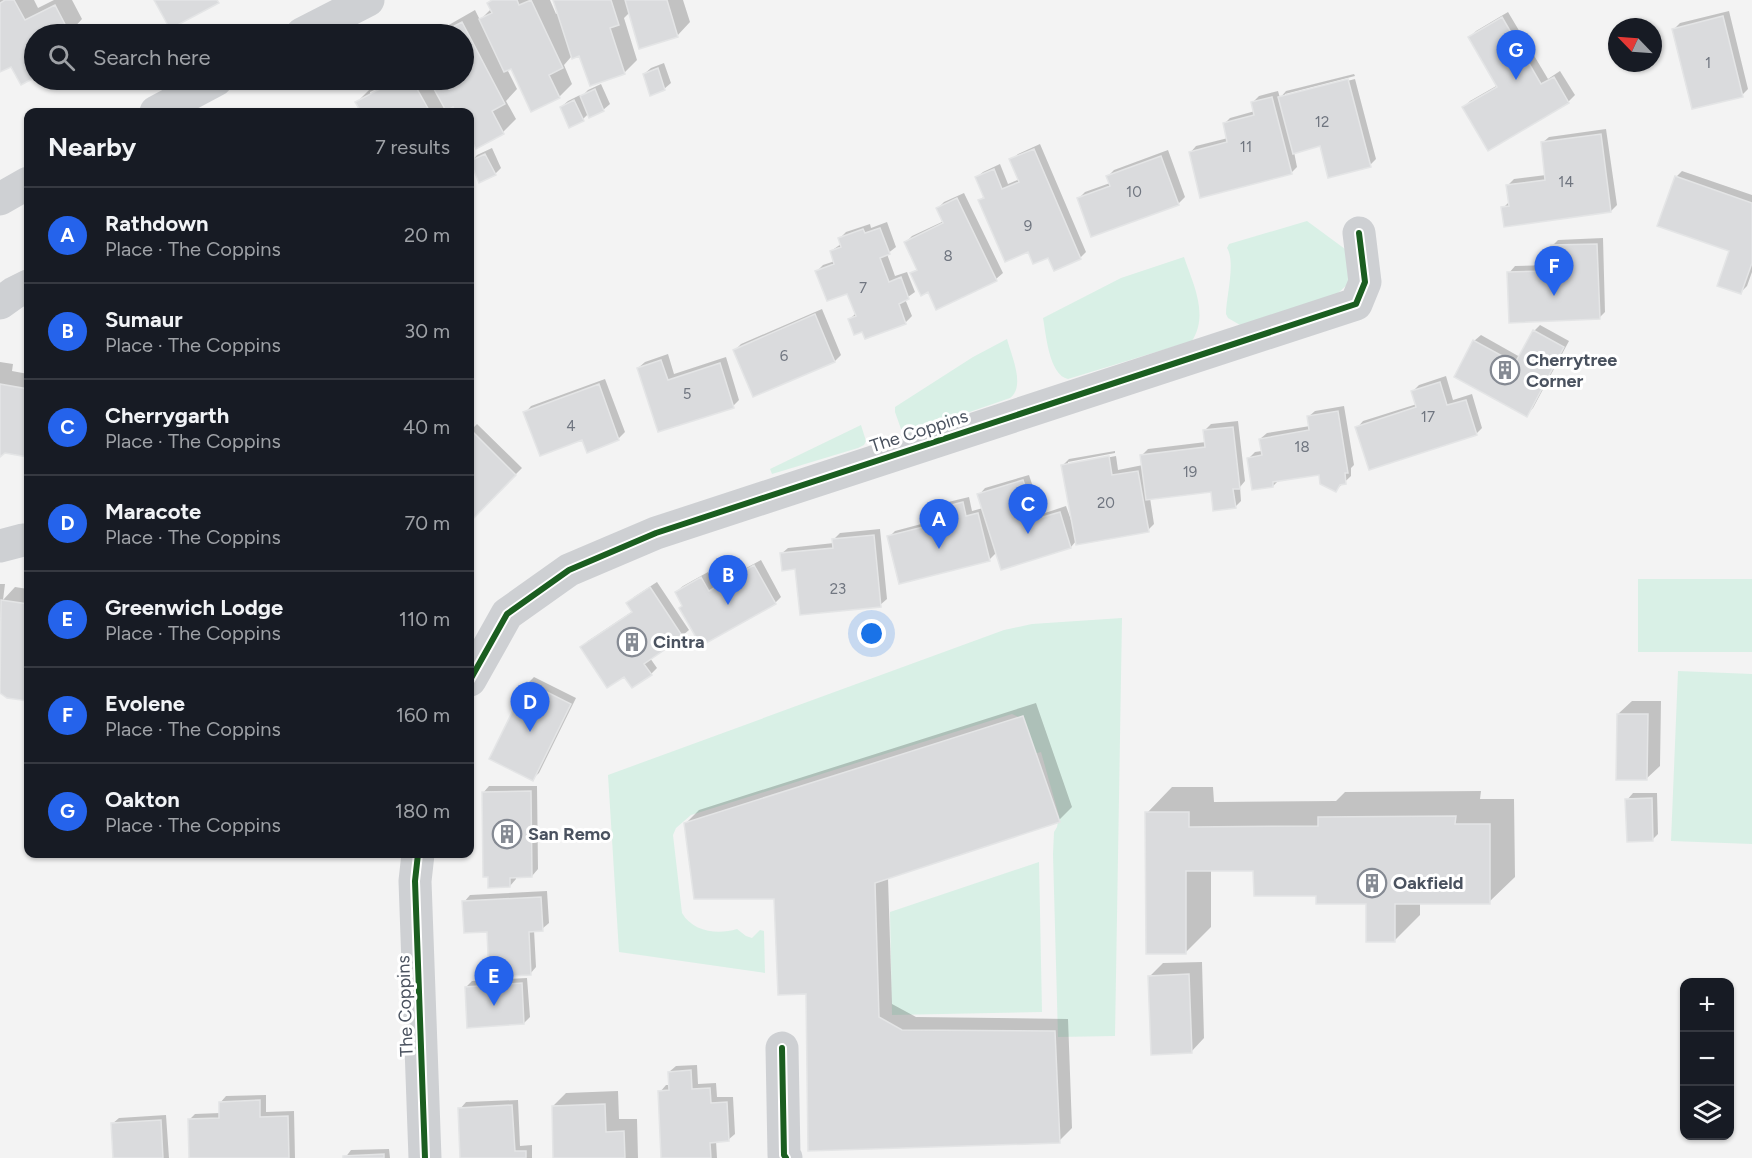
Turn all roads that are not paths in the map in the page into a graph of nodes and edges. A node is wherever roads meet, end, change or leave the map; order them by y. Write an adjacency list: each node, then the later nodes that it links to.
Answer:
1 (368, 0): 2 (street)
2 (321, 24)
3 (197, 90): 4 (street)
4 (164, 108)
5 (24, 185): 6 (street)
6 (0, 199)
7 (1359, 233): 12 (street, The Coppins)
8 (24, 287): 9 (street)
9 (0, 303)
10 (24, 540): 11 (street)
11 (0, 546)
12 (474, 673)
13 (418, 858): 15 (street, The Coppins)
14 (782, 1048): 16 (street)
15 (425, 1158)
16 (786, 1158)

